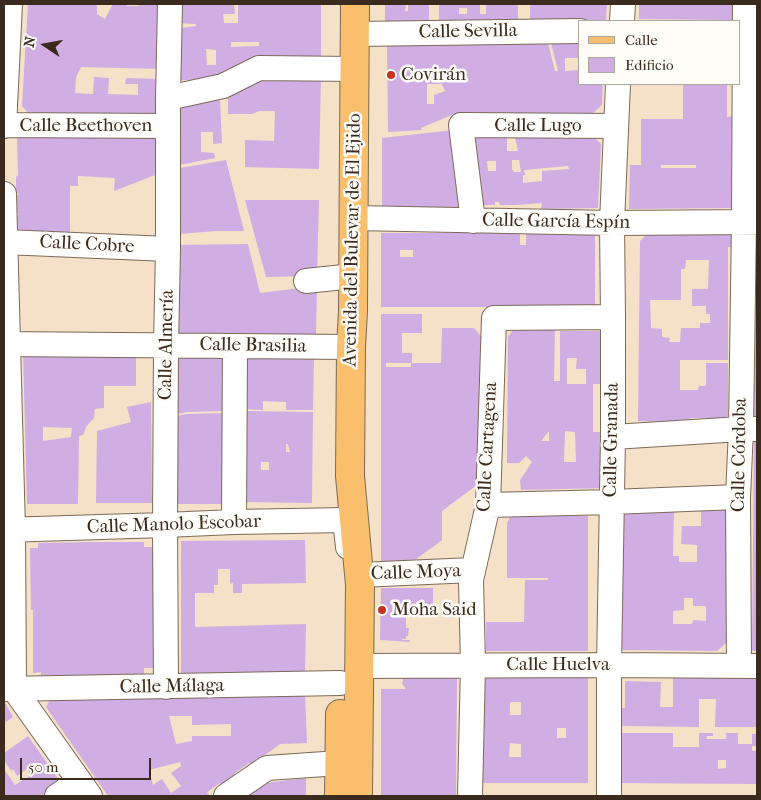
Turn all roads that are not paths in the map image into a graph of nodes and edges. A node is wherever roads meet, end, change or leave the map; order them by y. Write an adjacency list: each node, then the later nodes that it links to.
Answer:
1 (10, 4): 10 (street)
2 (170, 4): 13 (street, Calle Almería)
3 (355, 4): 9 (main road, Avenida del Bulevar de El Ejido)
4 (623, 4): 6 (street)
5 (745, 4): 8 (street, Calle Córdoba)
6 (622, 20)
7 (578, 31): 9 (street, Calle Sevilla)
8 (747, 31): 20 (street, Calle Córdoba)
9 (356, 34): 11 (main road, Avenida del Bulevar de El Ejido)
10 (5, 65): 14 (street)
11 (355, 69): 13 (street); 18 (main road, Avenida del Bulevar de El Ejido)
12 (618, 85): 16 (street, Calle Granada)
13 (168, 98): 15 (street, Calle Almería)
14 (4, 126): 15 (street, Calle Beethoven)
15 (168, 126): 23 (street, Calle Almería)
16 (616, 126): 19 (street, Calle Lugo); 21 (street, Calle Granada)
17 (4, 194): 22 (street)
18 (354, 218): 19 (street, Calle García Espín); 24 (main road, Avenida del Bulevar de El Ejido)
19 (472, 221): 21 (street, Calle García Espín)
20 (750, 222): 21 (street, Calle García Espín); 31 (street, Calle Córdoba)
21 (612, 223): 26 (street, Calle Granada)
22 (5, 242): 23 (street, Calle Cobre); 27 (street)
23 (168, 249): 28 (street, Calle Almería)
24 (353, 276): 25 (street); 30 (main road, Avenida del Bulevar de El Ejido)
25 (306, 281)
26 (614, 317): 32 (street, Calle Granada); 36 (street, Calle Cartagena)
27 (6, 344): 28 (street, Calle Brasilia); 40 (street)
28 (166, 345): 29 (street, Calle Brasilia); 39 (street, Calle Almería)
29 (235, 346): 30 (street, Calle Brasilia); 38 (street)
30 (351, 346): 33 (main road, Avenida del Bulevar de El Ejido)
31 (749, 429): 32 (street); 34 (street, Calle Córdoba)
32 (613, 437): 35 (street, Calle Granada)
33 (350, 476): 37 (main road, Avenida del Bulevar de El Ejido); 42 (main road, Avenida del Bulevar de El Ejido)
34 (738, 497): 35 (street); 46 (street, Calle Córdoba)
35 (611, 502): 36 (street); 45 (street, Calle Granada)
36 (488, 505): 41 (street, Calle Cartagena)
37 (345, 520): 38 (street, Calle Manolo Escobar); 43 (street, Avenida del Bulevar de El Ejido); 47 (main road, Avenida del Bulevar de El Ejido)
38 (234, 522): 39 (street, Calle Manolo Escobar)
39 (165, 525): 40 (street, Calle Manolo Escobar); 48 (street, Calle Almería)
40 (9, 530): 49 (street)
41 (474, 570): 42 (street, Calle Moya); 44 (street, Calle Cartagena)
42 (359, 575): 43 (main road, Avenida del Bulevar de El Ejido)
43 (359, 611): 47 (main road, Avenida del Bulevar de El Ejido)
44 (472, 665): 45 (street, Calle Huelva); 47 (street, Calle Huelva); 56 (street, Calle Cartagena)
45 (609, 665): 46 (street, Calle Huelva); 57 (street, Calle Granada)
46 (748, 666)
47 (350, 675): 48 (street, Calle Málaga); 50 (main road, Avenida del Bulevar de El Ejido); 55 (main road, Avenida del Bulevar de El Ejido)
48 (166, 687): 49 (street, Calle Málaga)
49 (9, 689): 51 (street)
50 (339, 763): 53 (street); 54 (main road, Avenida del Bulevar de El Ejido)
51 (84, 789): 52 (street)
52 (57, 796)
53 (226, 796)
54 (339, 796)
55 (358, 796)
56 (470, 796)
57 (609, 796)

